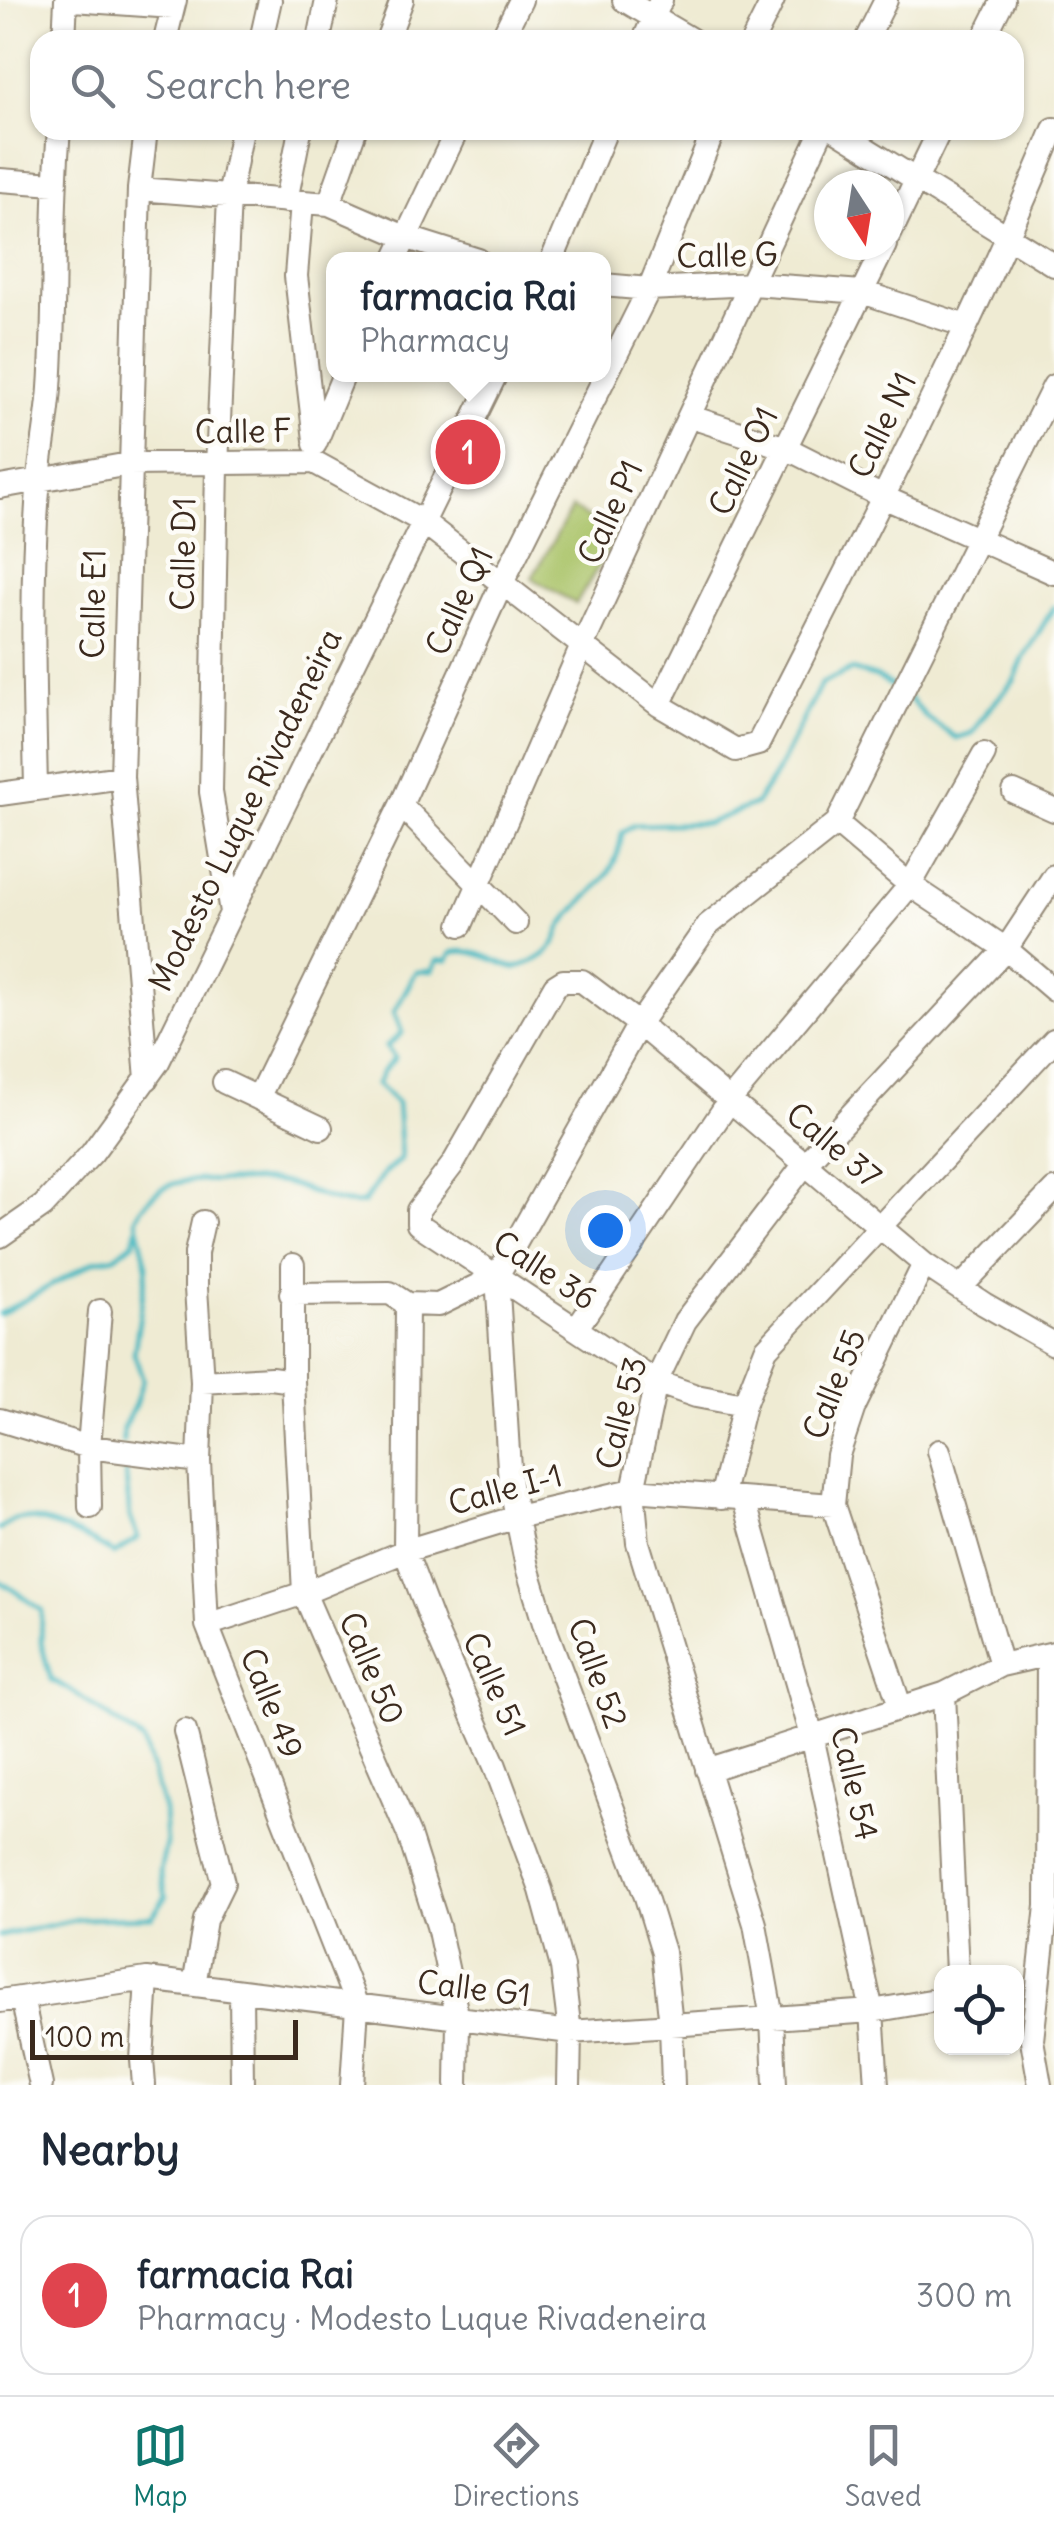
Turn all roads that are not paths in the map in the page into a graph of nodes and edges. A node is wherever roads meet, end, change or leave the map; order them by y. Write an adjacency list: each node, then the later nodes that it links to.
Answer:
1 (70, 0): 10 (street); 12 (street)
2 (270, 0): 14 (street)
3 (327, 0): 15 (street)
4 (402, 0): 16 (street)
5 (521, 0): 17 (street)
6 (624, 0): 11 (street)
7 (773, 0): 19 (street)
8 (886, 0): 20 (street)
9 (1003, 0): 21 (street)
10 (174, 4): 13 (street)
11 (657, 8): 18 (street)
12 (66, 30)
13 (168, 30)
14 (263, 30)
15 (321, 30)
16 (392, 30)
17 (506, 30)
18 (681, 30)
19 (758, 30)
20 (871, 30)
21 (989, 30)
22 (1054, 128): 43 (street, Calle N1)
23 (58, 140): 36 (street)
24 (145, 140): 37 (street, Calle E1)
25 (240, 140): 38 (street, Calle D1)
26 (299, 140): 39 (street)
27 (352, 140): 40 (street)
28 (452, 140): 42 (street)
29 (602, 140): 46 (street)
30 (710, 140): 51 (street, Calle Q1)
31 (817, 140): 49 (street, Calle P1)
32 (852, 140): 35 (street)
33 (935, 140): 35 (street)
34 (0, 180): 36 (street)
35 (916, 180): 41 (street); 43 (street)
36 (54, 184): 64 (street)
37 (138, 189): 38 (street); 62 (street, Calle E1)
38 (229, 197): 39 (street); 63 (street, Calle D1)
39 (294, 202): 40 (street); 61 (street)
40 (329, 204): 42 (street)
41 (904, 205)
42 (404, 236): 44 (street); 45 (street)
43 (1009, 237): 48 (street); 53 (street, Calle N1)
44 (397, 252)
45 (453, 252)
46 (555, 252)
47 (877, 260): 52 (street, Calle O1)
48 (1054, 265)
49 (752, 284): 51 (street, Calle G); 52 (street, Calle G); 59 (street, Calle P1)
50 (611, 286): 51 (street, Calle G)
51 (649, 289): 54 (street, Calle Q1)
52 (862, 292): 53 (street, Calle G); 60 (street, Calle O1)
53 (966, 326): 66 (street, Calle N1)
54 (611, 365)
55 (341, 382): 61 (street)
56 (492, 382): 67 (street, Modesto Luque Rivadeneira)
57 (603, 382): 70 (street, Calle Q1)
58 (1054, 386): 68 (street)
59 (691, 417): 60 (street); 71 (street, Calle P1)
60 (786, 448): 66 (street); 72 (street, Calle O1)
61 (314, 451): 63 (street, Calle F); 67 (street, Calle F)
62 (129, 464): 63 (street, Calle F); 64 (street, Calle F); 75 (street, Calle E1)
63 (217, 466): 85 (street, Calle D1)
64 (39, 480): 65 (street, Calle F); 76 (street)
65 (0, 487)
66 (883, 497): 68 (street); 73 (street, Calle N1)
67 (422, 522): 70 (street, Calle F); 85 (street, Modesto Luque Rivadeneira)
68 (978, 539): 69 (street); 81 (street)
69 (1054, 573)
70 (502, 584): 71 (street, Calle F); 79 (street, Calle Q1)
71 (582, 646): 72 (street, Calle F); 84 (street, Calle P1)
72 (659, 706): 73 (street, Calle F)
73 (758, 744)
74 (984, 754): 83 (street)
75 (122, 777): 76 (street); 92 (street, Calle E1)
76 (36, 789): 78 (street)
77 (1014, 792): 80 (street)
78 (0, 794)
79 (401, 806): 84 (street); 94 (street, Calle Q1)
80 (1054, 810)
81 (837, 824): 83 (street); 90 (street)
82 (1054, 876): 88 (street, Calle 53)
83 (910, 884): 88 (street); 95 (street)
84 (479, 885): 86 (street); 87 (street, Calle P1)
85 (231, 912): 92 (street, Modesto Luque Rivadeneira)
86 (516, 923)
87 (462, 925)
88 (1006, 949): 89 (street); 97 (street, Calle 53)
89 (1054, 990)
90 (639, 1024): 95 (street, Calle 37); 101 (street, Calle 37); 105 (street)
91 (1054, 1040): 100 (street, Calle 54)
92 (147, 1078): 102 (street, Modesto Luque Rivadeneira)
93 (224, 1082): 94 (street)
94 (258, 1098): 96 (street)
95 (730, 1100): 97 (street, Calle 37); 110 (street)
96 (322, 1128)
97 (805, 1164): 100 (street, Calle 37); 114 (street, Calle 53)
98 (1054, 1190): 106 (street)
99 (203, 1222): 113 (street, Calle 49)
100 (880, 1226): 103 (street, Calle 37); 115 (street, Calle 54)
101 (422, 1229): 105 (street, Calle 36)
102 (0, 1236)
103 (924, 1264): 106 (street, Calle 37); 122 (street, Calle 55)
104 (294, 1265): 107 (street, Calle 50)
105 (496, 1276): 108 (street); 110 (street, Calle 36); 124 (street, Calle 52)
106 (960, 1288): 111 (street, Calle 37)
107 (291, 1294): 108 (street); 112 (street, Calle 50)
108 (407, 1304): 125 (street, Calle 51)
109 (100, 1311): 117 (street)
110 (576, 1329): 114 (street, Calle 36)
111 (1054, 1344)
112 (293, 1381): 113 (street); 126 (street, Calle 50)
113 (202, 1382): 119 (street, Calle 49)
114 (656, 1382): 115 (street, Calle 36); 120 (street, Calle 53)
115 (744, 1405): 121 (street, Calle 54)
116 (0, 1420): 117 (street)
117 (89, 1447): 119 (street); 123 (street)
118 (939, 1451): 129 (street)
119 (199, 1461): 127 (street, Calle 49)
120 (633, 1490): 121 (street, Calle I-1); 124 (street, Calle I-1); 134 (street, Calle 53)
121 (733, 1499): 122 (street, Calle I-1); 133 (street, Calle 54)
122 (833, 1505): 131 (street, Calle 55)
123 (90, 1507)
124 (517, 1517): 125 (street, Calle I-1); 146 (street, Calle 52)
125 (406, 1551): 126 (street, Calle I-1); 147 (street, Calle 51)
126 (304, 1593): 127 (street, Calle I-1); 145 (street, Calle 50)
127 (206, 1625): 142 (street, Calle 49)
128 (1051, 1654): 129 (street); 137 (street)
129 (1001, 1665): 130 (street)
130 (944, 1694): 131 (street); 135 (street)
131 (900, 1706): 133 (street)
132 (184, 1732): 138 (street)
133 (812, 1736): 134 (street); 143 (street, Calle 54)
134 (707, 1770): 144 (street, Calle 53)
135 (957, 1965)
136 (147, 1979): 138 (street, Calle G1); 140 (street, Calle G1); 149 (street)
137 (1037, 1983): 157 (street)
138 (194, 1985): 139 (street, Calle G1)
139 (241, 1991): 142 (street, Calle G1); 150 (street)
140 (11, 2000): 148 (street)
141 (934, 2000): 143 (street, Calle G1)
142 (357, 2006): 145 (street, Calle G1); 151 (street, Calle 49)
143 (872, 2011): 144 (street, Calle G1); 156 (street, Calle 54)
144 (772, 2018): 146 (street, Calle G1); 155 (street, Calle 53)
145 (458, 2019): 147 (street, Calle G1); 152 (street, Calle 50)
146 (671, 2025): 147 (street, Calle G1); 154 (street, Calle 52)
147 (570, 2032): 153 (street, Calle 51)
148 (40, 2085)
149 (144, 2085)
150 (242, 2085)
151 (352, 2085)
152 (458, 2085)
153 (569, 2085)
154 (673, 2085)
155 (775, 2085)
156 (877, 2085)
157 (1040, 2085)

